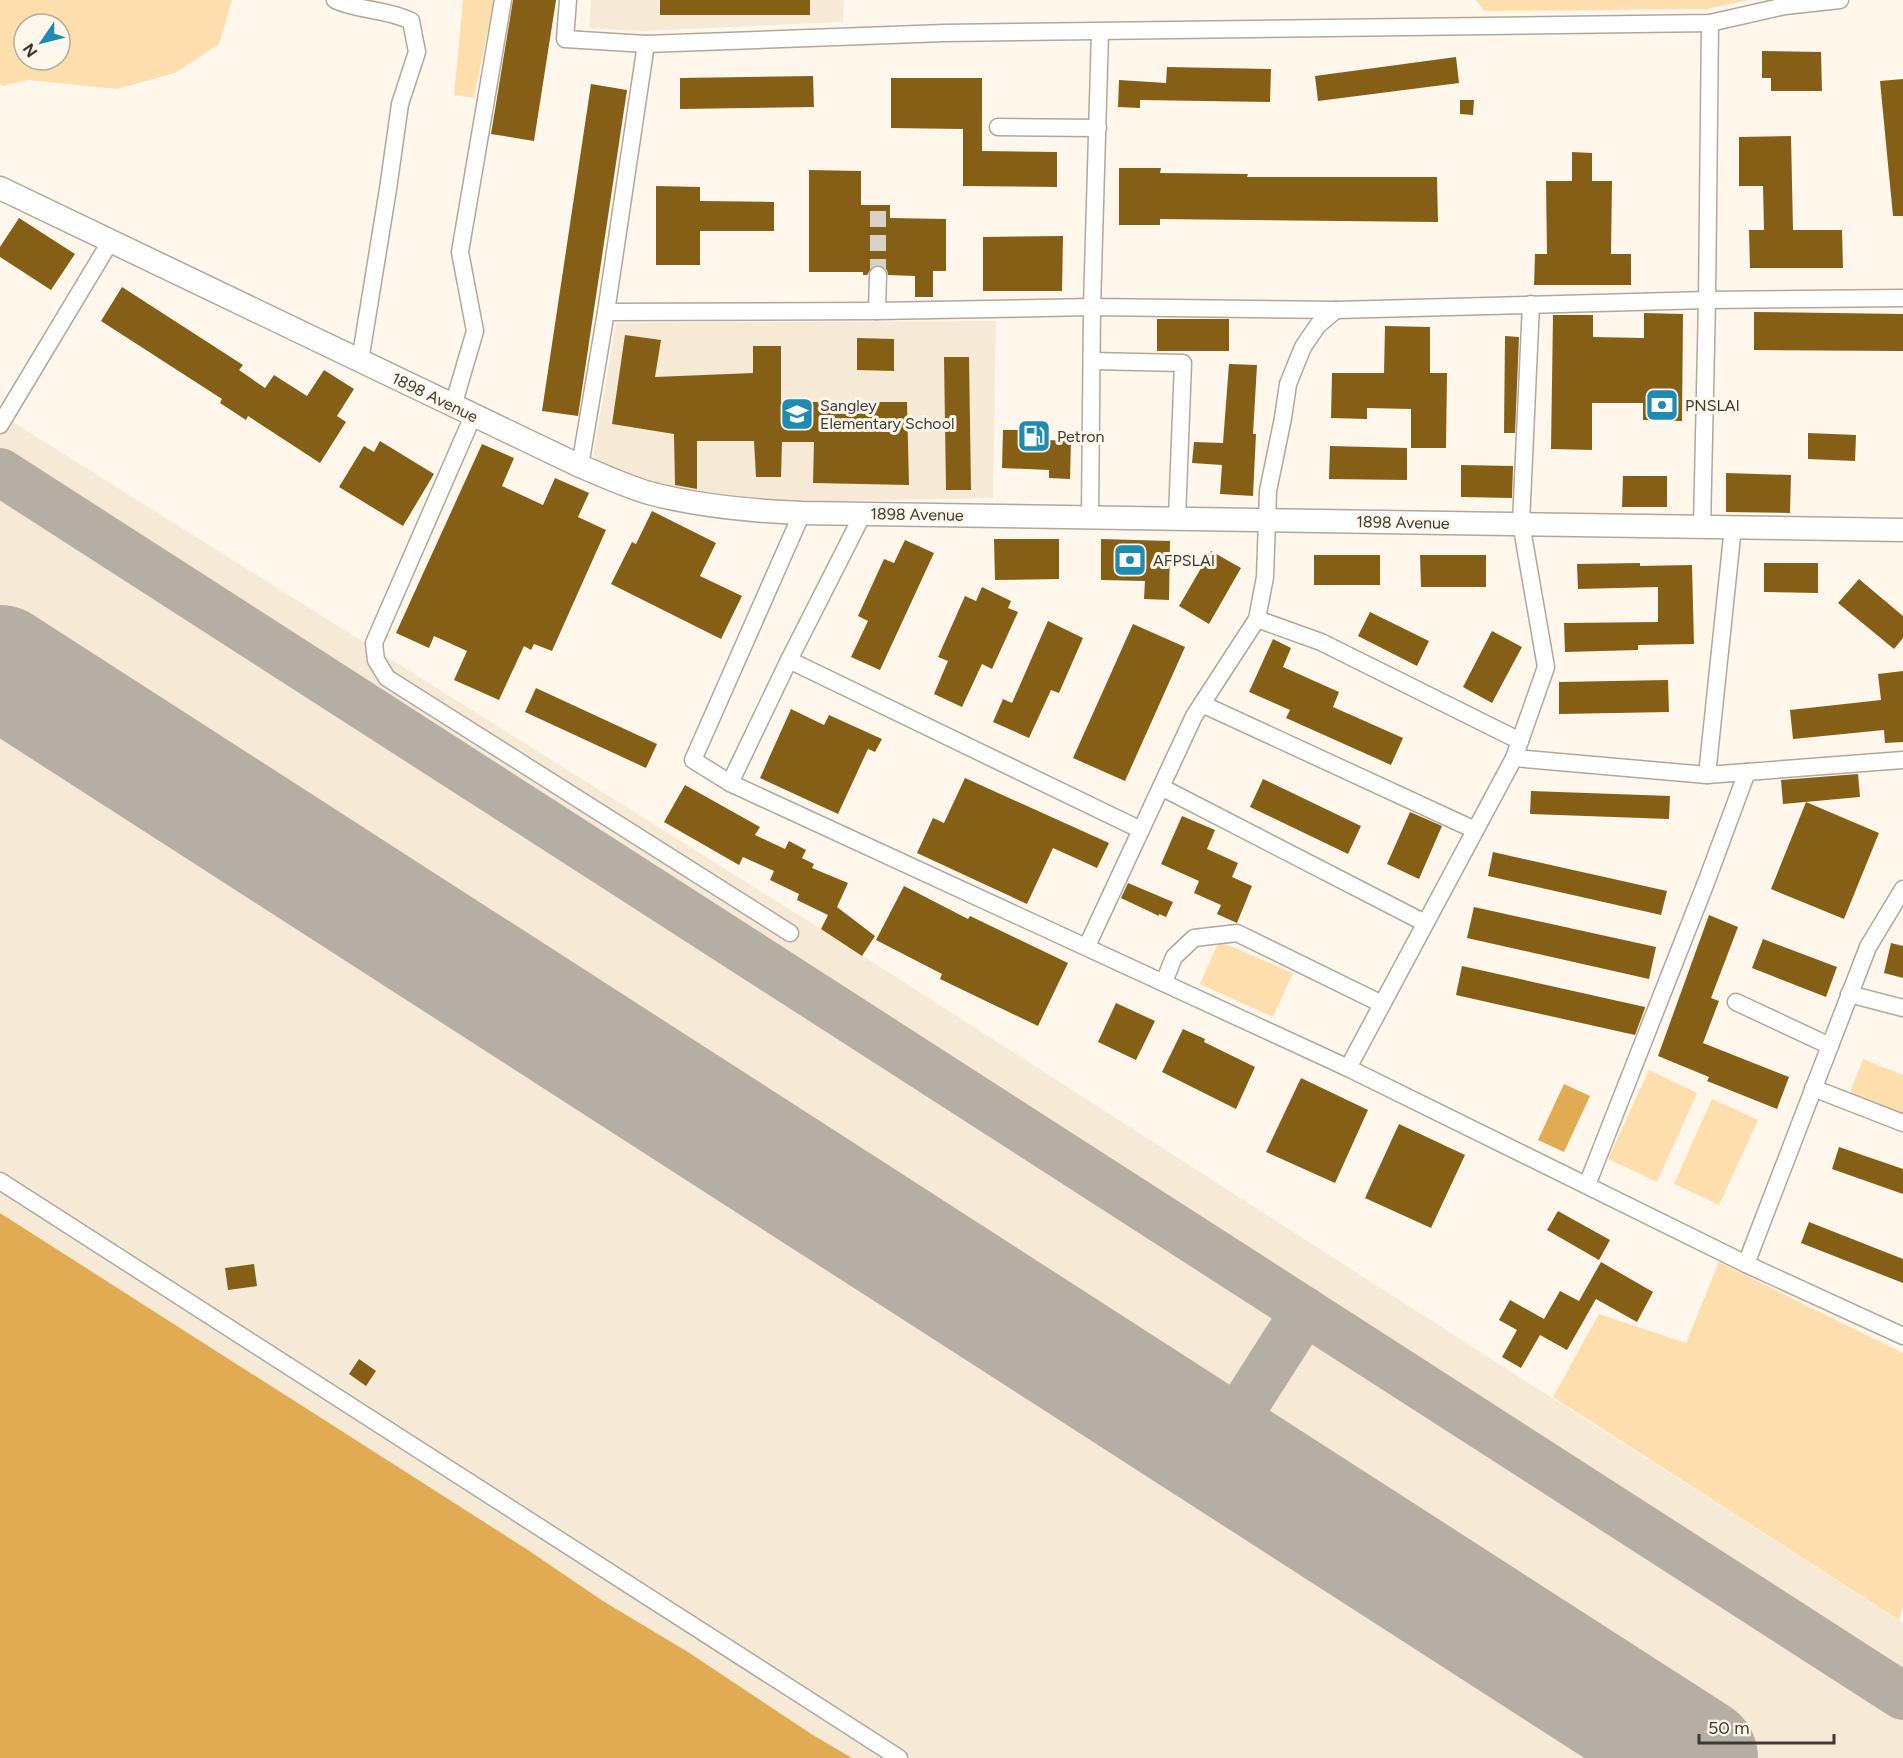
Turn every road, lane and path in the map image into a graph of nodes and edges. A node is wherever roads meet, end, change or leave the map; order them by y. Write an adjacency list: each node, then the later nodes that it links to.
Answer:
1 (335, 0): 21 (street)
2 (503, 0): 23 (street)
3 (568, 0): 8 (street)
4 (1840, 0): 5 (street)
5 (1785, 3): 6 (street)
6 (1710, 23): 7 (street); 15 (street)
7 (1101, 32): 8 (street); 10 (street)
8 (646, 44): 20 (street)
9 (998, 127): 10 (street)
10 (1098, 128): 17 (street)
11 (0, 188): 12 (street, 1898 Avenue)
12 (110, 242): 21 (street, 1898 Avenue); 24 (street)
13 (878, 275): 19 (street)
14 (1903, 298): 15 (street)
15 (1707, 300): 16 (street); 33 (street)
16 (1531, 304): 18 (street); 31 (street)
17 (1092, 307): 18 (street); 19 (street); 22 (street)
18 (1336, 310): 30 (street)
19 (877, 311): 20 (street)
20 (606, 312): 25 (street)
21 (360, 361): 23 (street, 1898 Avenue)
22 (1092, 361): 28 (street); 29 (street)
23 (463, 411): 25 (street, 1898 Avenue); 49 (street)
24 (0, 425)
25 (580, 466): 26 (street, 1898 Avenue)
26 (801, 513): 27 (street, 1898 Avenue); 43 (street)
27 (863, 514): 28 (street, 1898 Avenue); 36 (street)
28 (1090, 516): 29 (street, 1898 Avenue)
29 (1177, 518): 30 (street, 1898 Avenue)
30 (1266, 520): 31 (street, 1898 Avenue); 35 (street)
31 (1521, 523): 33 (street, 1898 Avenue); 38 (street)
32 (1733, 527): 33 (street, 1898 Avenue); 34 (street, 1898 Avenue); 42 (street)
33 (1702, 528)
34 (1903, 530)
35 (1257, 619): 37 (street); 38 (street)
36 (789, 660): 43 (street); 45 (street)
37 (1202, 704): 44 (street); 46 (street)
38 (1520, 741): 39 (street)
39 (1514, 758): 42 (street); 46 (street)
40 (1903, 760): 41 (street)
41 (1747, 772): 42 (street); 61 (street)
42 (1707, 775)
43 (730, 783): 50 (street)
44 (1161, 787): 45 (street); 48 (street)
45 (1141, 830): 50 (street)
46 (1475, 830): 48 (street)
47 (1903, 889): 52 (street)
48 (1425, 923): 54 (street)
49 (790, 933)
50 (1087, 946): 51 (street)
51 (1164, 982): 54 (street); 57 (street)
52 (1849, 994): 55 (street); 56 (street)
53 (1736, 1002): 56 (street)
54 (1382, 1004): 57 (street)
55 (1903, 1008)
56 (1830, 1046): 58 (street)
57 (1347, 1068): 61 (street)
58 (1813, 1088): 59 (street); 62 (street)
59 (1903, 1123)
60 (0, 1180): 64 (street)
61 (1587, 1185): 62 (street)
62 (1746, 1264): 63 (street)
63 (1903, 1336)
64 (899, 1758)

